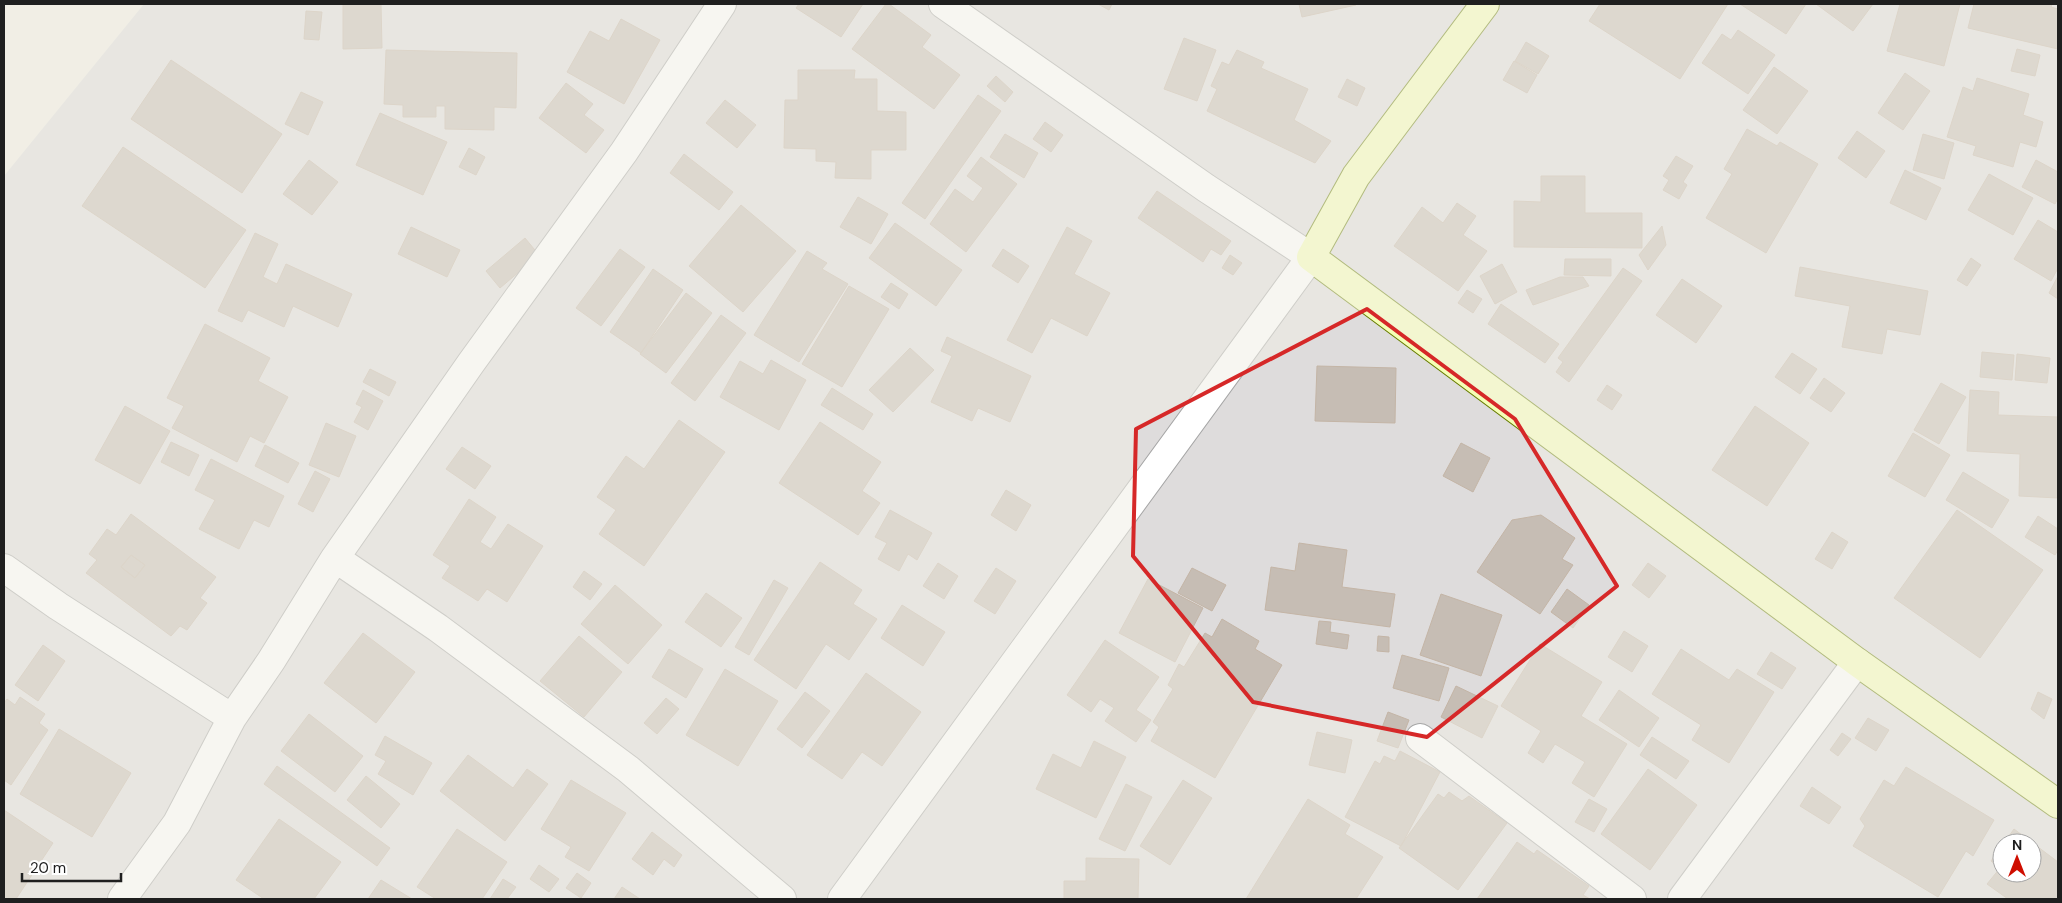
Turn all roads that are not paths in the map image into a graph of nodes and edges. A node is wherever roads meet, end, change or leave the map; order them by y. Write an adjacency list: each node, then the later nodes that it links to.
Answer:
1 (722, 4): 5 (street)
2 (943, 4): 4 (street)
3 (1484, 4): 4 (street)
4 (1311, 257): 7 (street); 13 (street)
5 (335, 558): 8 (street); 12 (street)
6 (4, 568): 8 (street)
7 (1856, 662): 10 (street); 15 (street)
8 (232, 718): 11 (street)
9 (1420, 738): 14 (street)
10 (2058, 804)
11 (122, 899)
12 (782, 899)
13 (842, 899)
14 (1632, 899)
15 (1682, 899)

